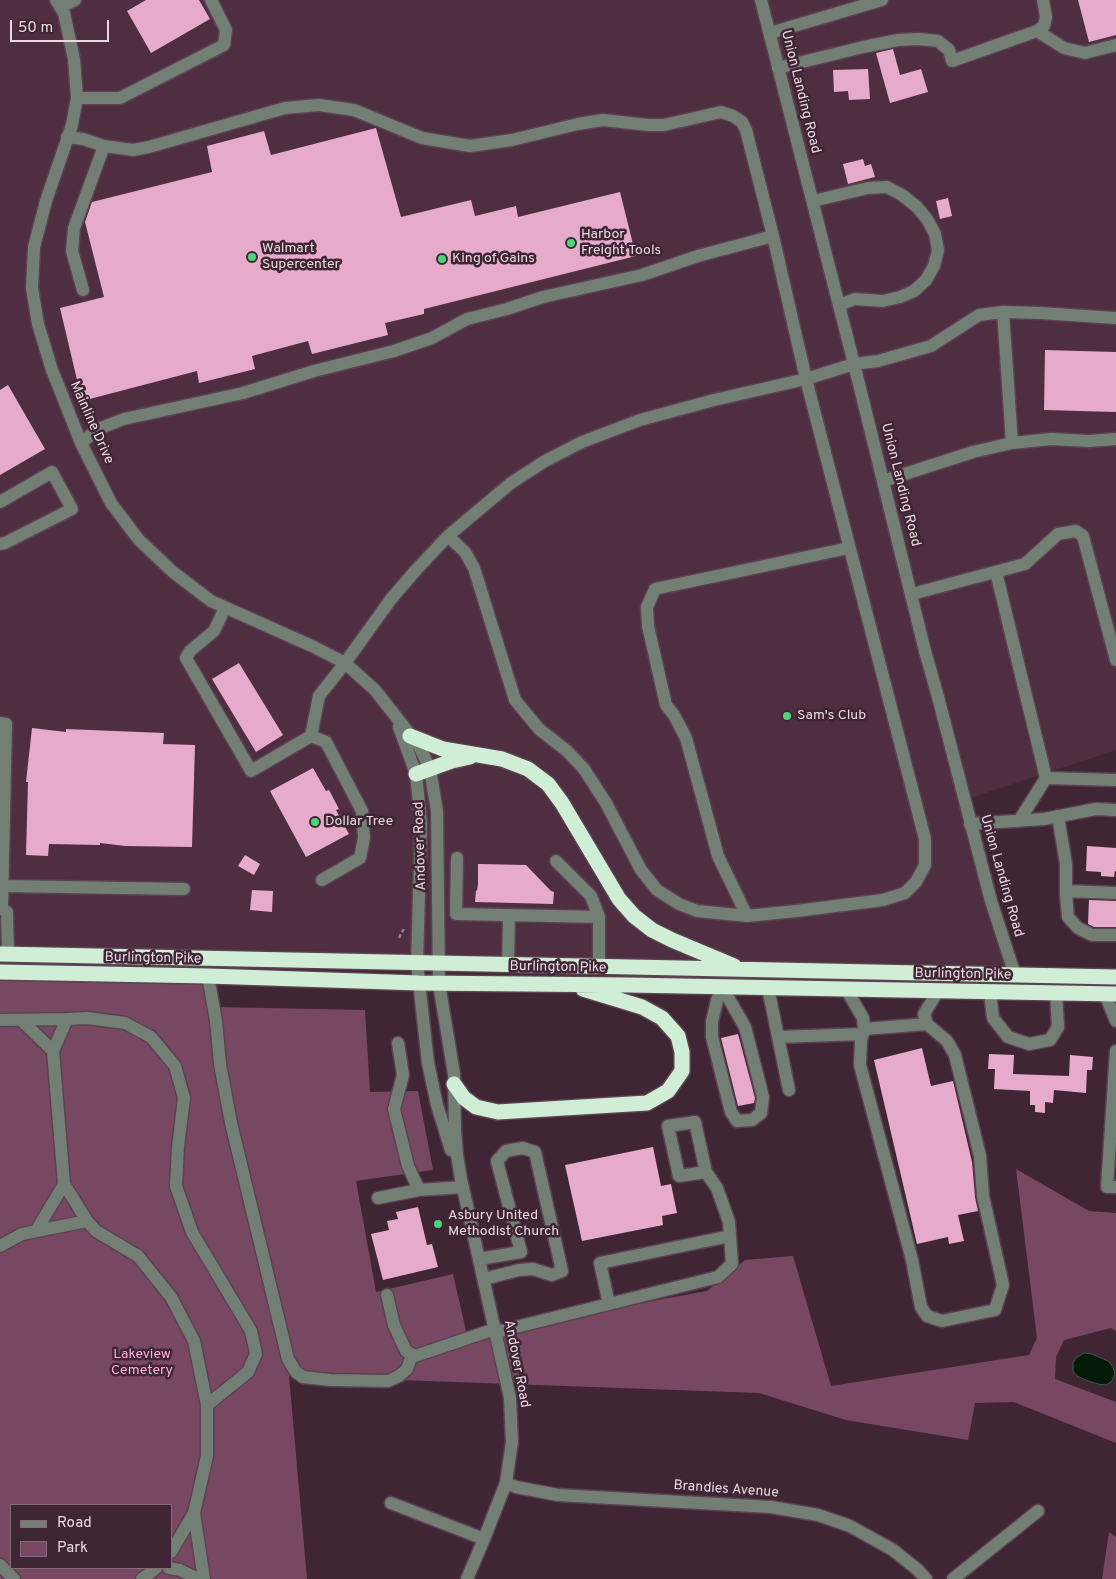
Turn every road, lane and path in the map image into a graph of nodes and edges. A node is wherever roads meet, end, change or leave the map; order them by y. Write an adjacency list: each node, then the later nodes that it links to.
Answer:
1 (74, 0): 6 (street)
2 (211, 0): 11 (street)
3 (761, 0): 8 (street, Union Landing Road)
4 (882, 0): 8 (street)
5 (1043, 0): 7 (street)
6 (58, 3): 11 (street, Mainline Drive)
7 (1036, 31): 9 (street); 10 (street)
8 (770, 33): 10 (street, Union Landing Road)
9 (1116, 45)
10 (778, 68): 14 (street, Union Landing Road)
11 (77, 98): 12 (street, Mainline Drive)
12 (67, 137): 13 (street); 23 (street, Mainline Drive)
13 (104, 146): 15 (street); 16 (street)
14 (813, 202): 17 (street, Union Landing Road); 17 (street)
15 (773, 236): 21 (street); 23 (street)
16 (83, 290)
17 (839, 305): 20 (street, Union Landing Road)
18 (1003, 312): 19 (street); 20 (street); 24 (street)
19 (1116, 318)
20 (854, 364): 21 (street); 25 (street, Union Landing Road)
21 (806, 379): 27 (street); 29 (street)
22 (1116, 439): 24 (street)
23 (81, 443): 32 (street, Mainline Drive)
24 (1012, 443): 25 (street)
25 (883, 481): 31 (street, Union Landing Road)
26 (0, 502): 28 (street)
27 (448, 536): 34 (street); 56 (street)
28 (0, 544)
29 (849, 548): 56 (street); 56 (street)
30 (996, 572): 31 (street); 33 (street); 41 (street)
31 (912, 594): 46 (street, Union Landing Road)
32 (226, 608): 34 (street, Mainline Drive); 37 (street)
33 (1116, 660)
34 (345, 663): 35 (street, Mainline Drive); 37 (street)
35 (397, 720): 38 (street, Andover Road); 40 (street, Andover Road)
36 (0, 723): 50 (street)
37 (311, 736): 49 (street)
38 (410, 736): 39 (highway); 40 (street, Andover Road)
39 (481, 755): 40 (highway); 66 (highway)
40 (423, 771): 62 (street, Andover Road); 63 (street, Andover Road)
41 (1046, 778): 42 (street); 45 (street)
42 (1116, 780)
43 (1116, 810): 44 (street)
44 (1058, 816): 45 (street); 52 (street)
45 (1019, 821): 46 (street)
46 (970, 824): 68 (street, Union Landing Road)
47 (457, 858): 55 (street)
48 (556, 861): 57 (street)
49 (322, 880)
50 (2, 886): 51 (street); 54 (street)
51 (184, 889)
52 (1066, 891): 53 (street); 59 (street)
53 (1116, 894)
54 (1, 908): 61 (street)
55 (509, 915): 57 (street); 64 (street)
56 (747, 916)
57 (599, 917): 65 (street)
58 (403, 930): 60 (path)
59 (1116, 935)
60 (398, 938)
61 (4, 955): 62 (highway, Burlington Pike)
62 (417, 964): 63 (highway, Burlington Pike); 71 (street, Andover Road)
63 (439, 964): 64 (highway, Burlington Pike); 72 (street, Andover Road)
64 (508, 966): 65 (highway, Burlington Pike)
65 (599, 967): 66 (highway, Burlington Pike)
66 (744, 970): 68 (highway, Burlington Pike)
67 (0, 972): 69 (highway, Burlington Pike)
68 (1015, 975): 70 (highway, Burlington Pike)
69 (208, 976): 71 (highway, Burlington Pike); 108 (street)
70 (1116, 977)
71 (419, 983): 72 (highway, Burlington Pike); 94 (street, Andover Road)
72 (439, 984): 73 (highway, Burlington Pike); 91 (street, Andover Road)
73 (568, 984): 74 (highway, Burlington Pike); 91 (highway)
74 (722, 987): 74 (street); 75 (highway, Burlington Pike)
75 (768, 988): 76 (highway, Burlington Pike); 87 (street)
76 (846, 989): 77 (highway, Burlington Pike); 86 (street)
77 (938, 991): 78 (highway, Burlington Pike); 85 (street)
78 (990, 992): 79 (highway, Burlington Pike); 79 (street)
79 (1056, 993): 80 (highway, Burlington Pike)
80 (1110, 994): 84 (street)
81 (67, 1019): 83 (street); 89 (street); 109 (street)
82 (0, 1020): 83 (street)
83 (21, 1020): 89 (street)
84 (1116, 1022)
85 (927, 1024): 86 (street); 86 (street)
86 (863, 1032): 87 (street)
87 (778, 1037): 92 (street)
88 (398, 1043): 97 (street)
89 (53, 1051): 95 (street)
90 (1116, 1051): 96 (street)
91 (454, 1084): 94 (street, Andover Road)
92 (789, 1090)
93 (706, 1172): 101 (street)
94 (462, 1183): 97 (street); 103 (street, Andover Road)
95 (64, 1184): 99 (street); 100 (street)
96 (1116, 1187)
97 (419, 1190): 98 (street)
98 (378, 1198)
99 (87, 1221): 100 (street); 109 (street)
100 (36, 1231): 102 (street)
101 (730, 1236): 106 (street); 106 (street)
102 (0, 1246)
103 (479, 1259): 104 (street, Andover Road); 104 (street)
104 (484, 1279): 107 (street, Andover Road)
105 (387, 1295): 108 (street)
106 (609, 1304): 107 (street)
107 (495, 1331): 108 (street); 110 (street, Andover Road)
108 (412, 1355)
109 (207, 1405): 113 (street)
110 (506, 1482): 114 (street, Andover Road); 124 (street, Brandies Avenue)
111 (391, 1503): 114 (street)
112 (1038, 1511): 125 (street)
113 (194, 1513): 115 (street); 122 (street)
114 (484, 1539): 123 (street, Andover Road)
115 (172, 1550)
116 (0, 1565): 119 (street)
117 (155, 1569): 120 (street)
118 (172, 1569): 121 (street)
119 (14, 1579)
120 (142, 1579)
121 (198, 1579)
122 (204, 1579)
123 (466, 1579)
124 (926, 1579)
125 (953, 1579)

